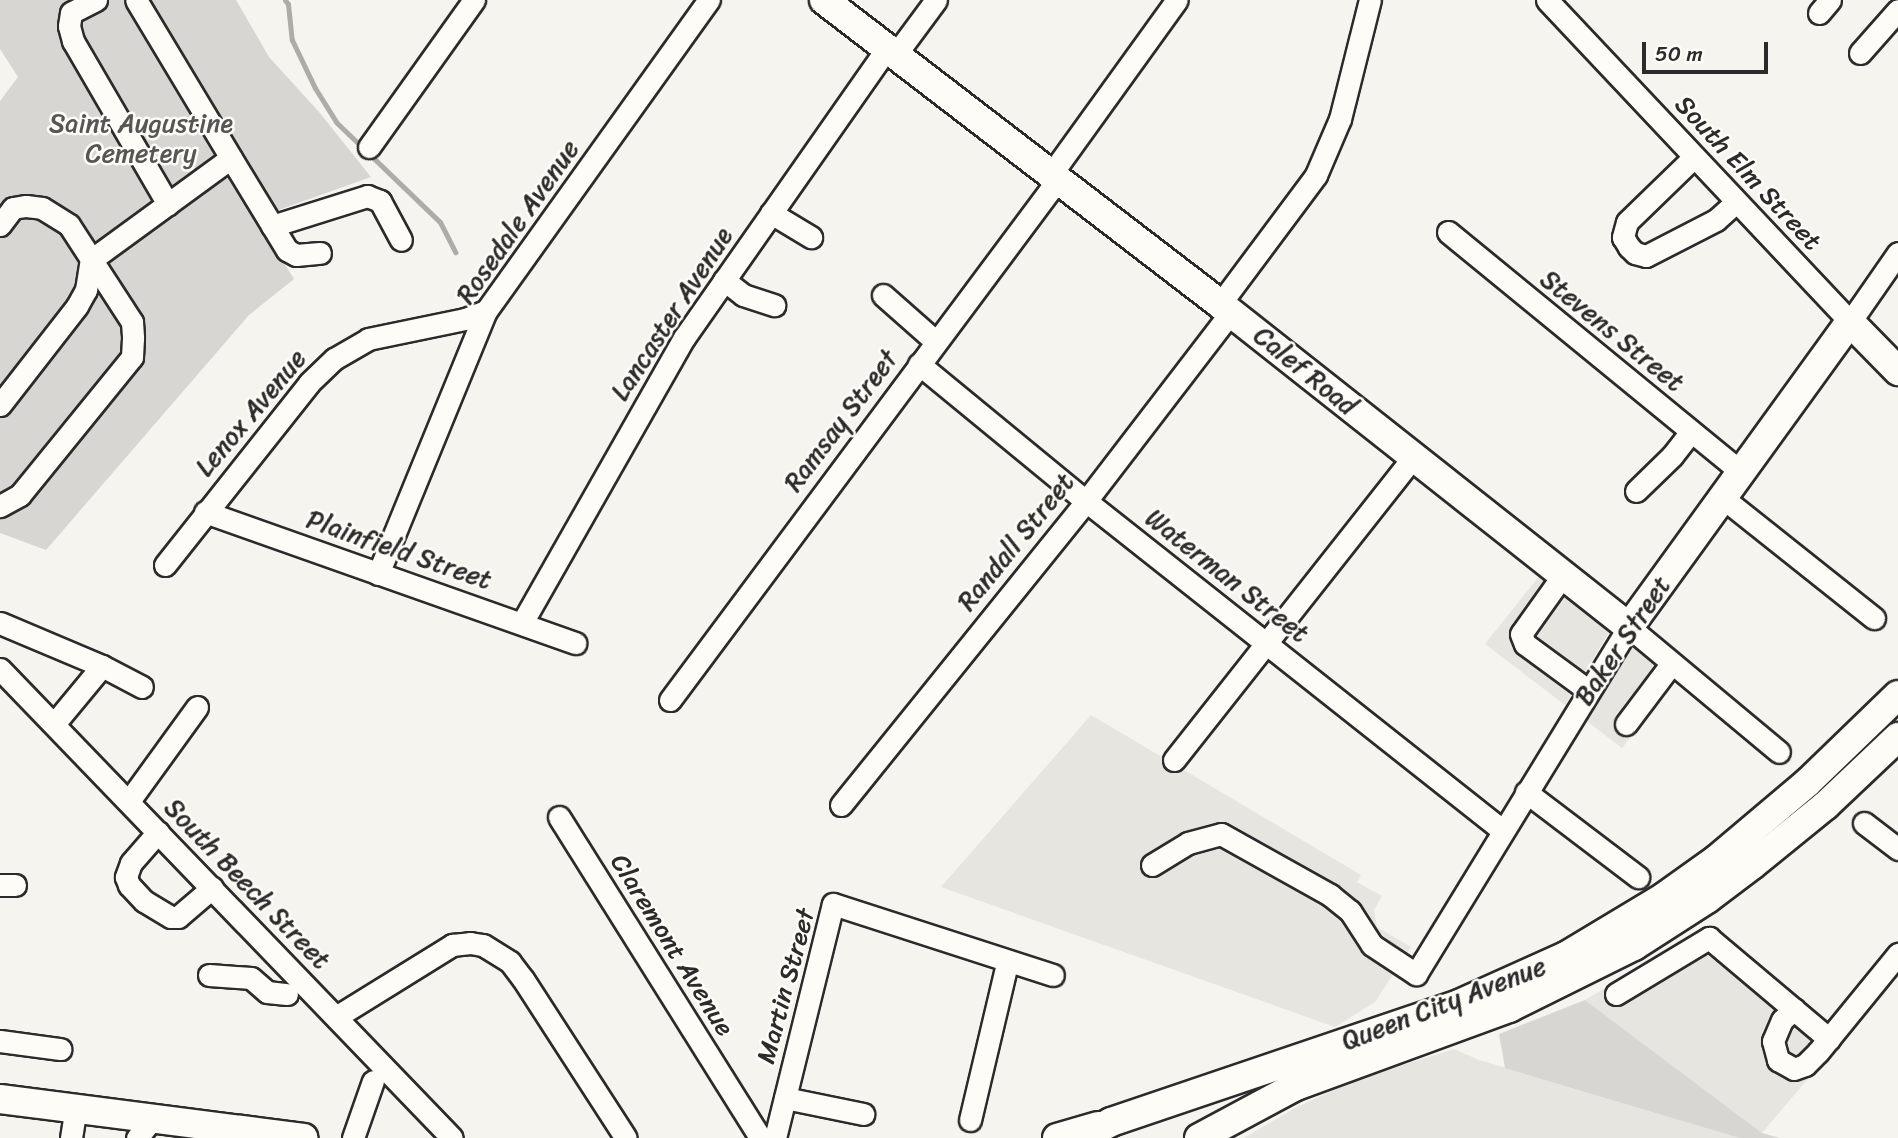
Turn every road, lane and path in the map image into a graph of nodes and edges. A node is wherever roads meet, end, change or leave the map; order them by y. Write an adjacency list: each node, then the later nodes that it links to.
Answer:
1 (96, 0): 18 (street)
2 (135, 0): 15 (street)
3 (474, 0): 13 (street)
4 (709, 0): 32 (street, Rosedale Avenue)
5 (824, 0): 11 (main road, Calef Road)
6 (936, 0): 11 (street, Lancaster Avenue)
7 (1177, 0): 16 (street, Ramsay Street)
8 (1370, 0): 31 (street, Randall Street)
9 (1547, 0): 14 (street, South Elm Street)
10 (1898, 10): 12 (street)
11 (892, 51): 16 (main road, Calef Road); 19 (street, Lancaster Avenue)
12 (1860, 53)
13 (369, 147)
14 (1694, 157): 17 (street, South Elm Street); 17 (street)
15 (231, 158): 18 (street); 21 (street)
16 (1055, 176): 31 (main road, Calef Road); 34 (street, Ramsay Street)
17 (1737, 202): 33 (street, South Elm Street)
18 (168, 204): 27 (street)
19 (771, 213): 23 (street); 28 (street, Lancaster Avenue)
20 (0, 226): 27 (street)
21 (272, 226): 24 (street); 25 (street)
22 (1448, 232): 38 (street, Stevens Street)
23 (811, 237)
24 (401, 240)
25 (320, 253)
26 (1898, 253): 33 (street)
27 (91, 260): 37 (street); 44 (street)
28 (724, 280): 30 (street); 50 (street, Lancaster Avenue)
29 (883, 295): 34 (street)
30 (774, 305)
31 (1226, 308): 39 (main road, Calef Road); 43 (street, Randall Street)
32 (486, 312): 45 (street, Lenox Avenue); 47 (street, Rosedale Avenue)
33 (1850, 322): 36 (main road); 40 (main road, Baker Street)
34 (936, 341): 35 (street, Ramsay Street)
35 (919, 364): 43 (street, Waterman Street); 61 (street, Ramsay Street)
36 (1898, 371)
37 (0, 405)
38 (1691, 432): 40 (street, Stevens Street); 41 (street)
39 (1413, 457): 48 (main road, Calef Road); 53 (street)
40 (1741, 472): 42 (main road, Baker Street)
41 (1636, 491)
42 (1723, 498): 49 (street); 52 (main road, Baker Street)
43 (1086, 500): 53 (street, Waterman Street); 70 (street, Randall Street)
44 (0, 506)
45 (205, 512): 46 (street, Lenox Avenue); 47 (street, Plainfield Street)
46 (165, 565)
47 (378, 574): 50 (street, Plainfield Street)
48 (1563, 575): 52 (main road, Calef Road); 59 (street)
49 (1874, 618)
50 (522, 622): 54 (street, Plainfield Street)
51 (0, 623): 56 (street)
52 (1629, 627): 55 (street, Calef Road); 59 (street, Baker Street)
53 (1266, 641): 67 (street); 73 (street, Waterman Street)
54 (575, 643)
55 (1672, 663): 64 (street); 66 (street, Calef Road)
56 (102, 666): 58 (street); 63 (street)
57 (0, 669): 63 (street, South Beech Street)
58 (142, 687)
59 (1589, 691): 68 (street, Baker Street)
60 (1898, 695): 98 (main road, Queen City Avenue)
61 (670, 700)
62 (197, 707): 69 (street)
63 (54, 724): 69 (street, South Beech Street)
64 (1626, 724)
65 (1898, 737): 97 (main road, Queen City Avenue)
66 (1779, 752)
67 (1174, 760)
68 (1526, 792): 73 (street, Baker Street); 77 (street)
69 (129, 801): 74 (street, South Beech Street)
70 (841, 805)
71 (559, 817): 104 (street, Claremont Avenue)
72 (1864, 823): 75 (street)
73 (1502, 830): 76 (street, Baker Street)
74 (158, 832): 78 (street, South Beech Street); 78 (street)
75 (1898, 849)
76 (1152, 865)
77 (1638, 877)
78 (212, 888): 86 (street, South Beech Street)
79 (1898, 954): 87 (street)
80 (1007, 963): 82 (street, Martin Street); 91 (street, Martin Street); 95 (street)
81 (209, 975): 83 (street)
82 (1053, 975)
83 (287, 994)
84 (1616, 994): 85 (street)
85 (1794, 1009): 87 (street); 87 (street)
86 (336, 1017): 102 (street, South Beech Street); 103 (street)
87 (1829, 1039)
88 (0, 1041): 89 (street)
89 (60, 1049)
90 (373, 1081): 101 (street)
91 (785, 1098): 94 (street); 105 (street, Martin Street)
92 (0, 1099): 93 (main road)
93 (76, 1108): 96 (main road); 99 (street)
94 (863, 1114)
95 (970, 1120)
96 (145, 1127): 100 (main road)
97 (1227, 1128): 107 (main road, Queen City Avenue)
98 (1091, 1133): 106 (main road, Queen City Avenue)
99 (71, 1138)
100 (303, 1138)
101 (353, 1138)
102 (452, 1138)
103 (626, 1138)
104 (760, 1138)
105 (775, 1138)
106 (1057, 1138)
107 (1199, 1138)

